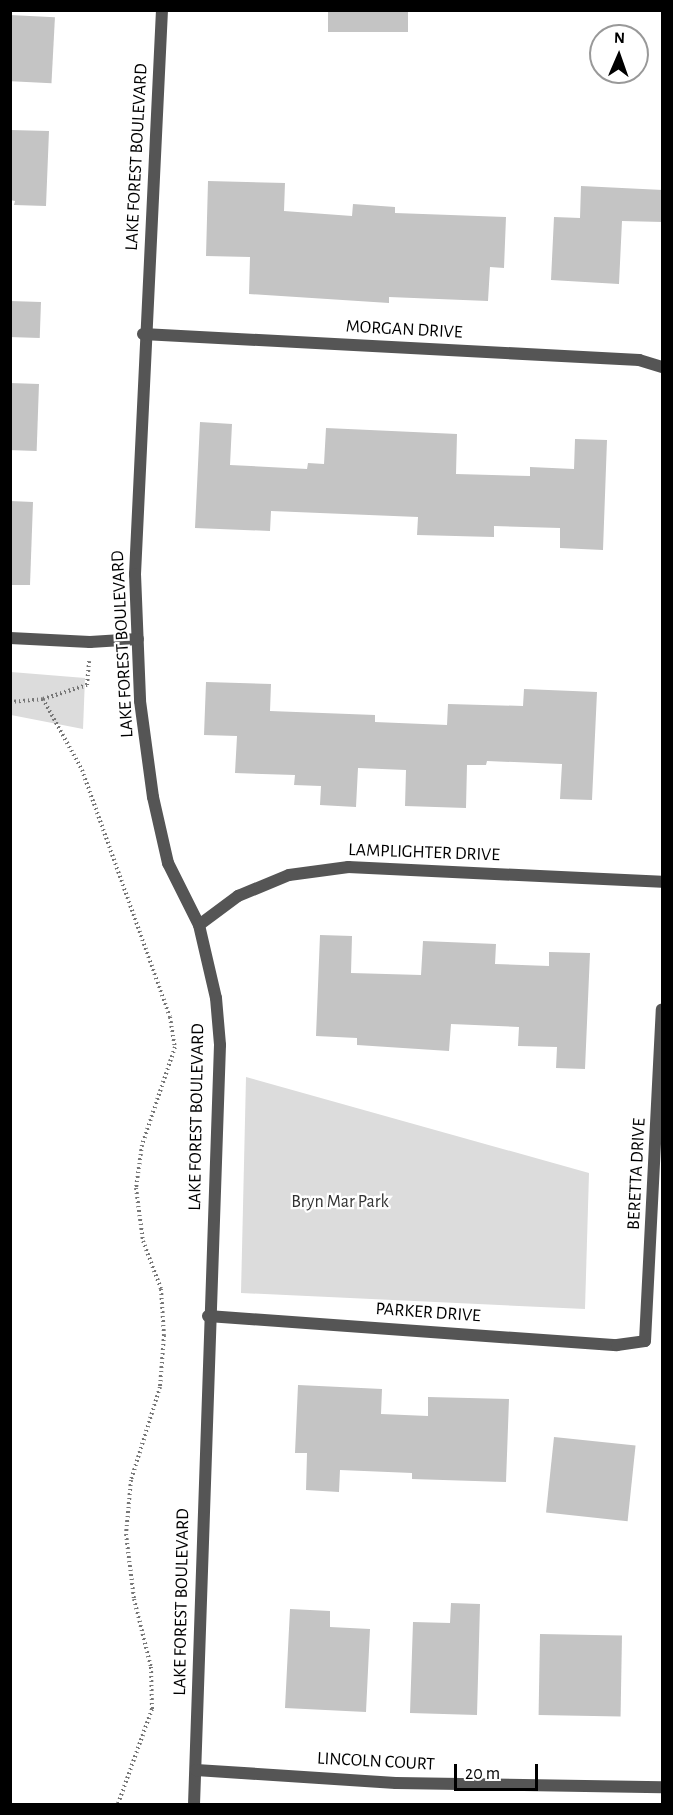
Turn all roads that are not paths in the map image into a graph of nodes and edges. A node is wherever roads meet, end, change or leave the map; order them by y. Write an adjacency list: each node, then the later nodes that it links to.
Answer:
1 (162, 10): 2 (street, LAKE FOREST BOULEVARD)
2 (143, 334): 3 (street, MORGAN DRIVE); 5 (street, LAKE FOREST BOULEVARD)
3 (663, 367)
4 (10, 638): 5 (street)
5 (138, 639): 7 (street, LAKE FOREST BOULEVARD)
6 (663, 882): 7 (street, LAMPLIGHTER DRIVE)
7 (199, 925): 9 (street, LAKE FOREST BOULEVARD)
8 (663, 1010): 10 (street, BERETTA DRIVE)
9 (208, 1316): 10 (street, PARKER DRIVE); 11 (street, LAKE FOREST BOULEVARD)
10 (645, 1341)
11 (196, 1770): 12 (street, LINCOLN COURT); 13 (street, LAKE FOREST BOULEVARD)
12 (663, 1787)
13 (194, 1804)

